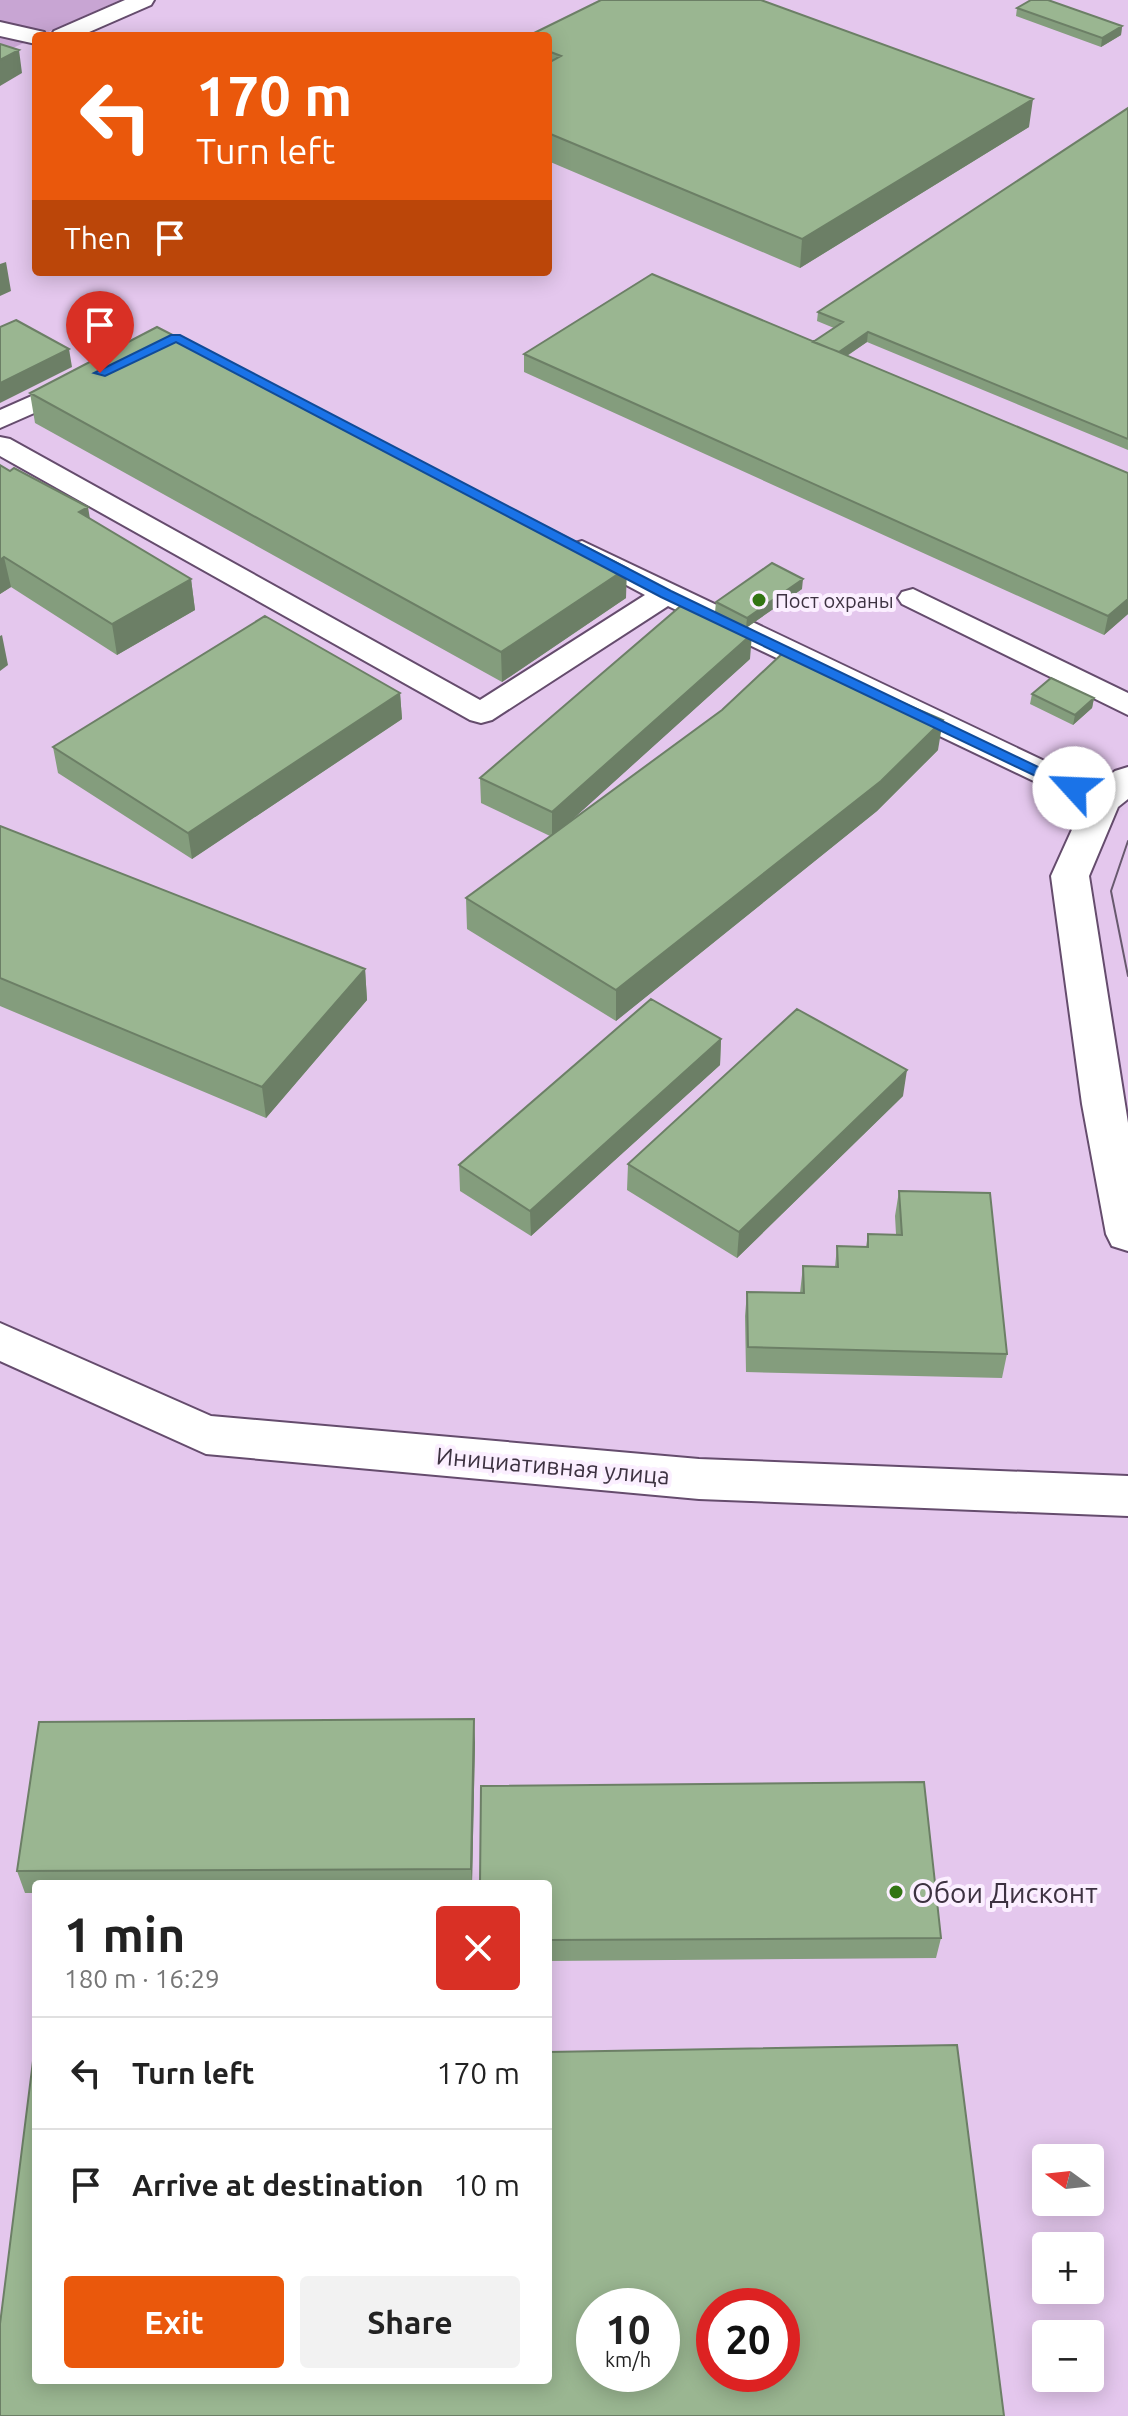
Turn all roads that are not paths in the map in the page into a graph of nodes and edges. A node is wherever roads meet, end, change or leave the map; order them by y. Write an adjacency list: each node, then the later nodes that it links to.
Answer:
1 (143, 0): 3 (lane)
2 (0, 29): 4 (lane)
3 (71, 32)
4 (32, 36)
5 (108, 369): 6 (lane)
6 (0, 420)
7 (0, 445): 9 (lane)
8 (554, 536): 9 (lane)
9 (666, 594): 12 (lane)
10 (913, 598): 11 (lane)
11 (1128, 705)
12 (1115, 790): 13 (street)
13 (1128, 1234)
14 (0, 1341): 15 (street, Инициативная улица)
15 (1128, 1496)

